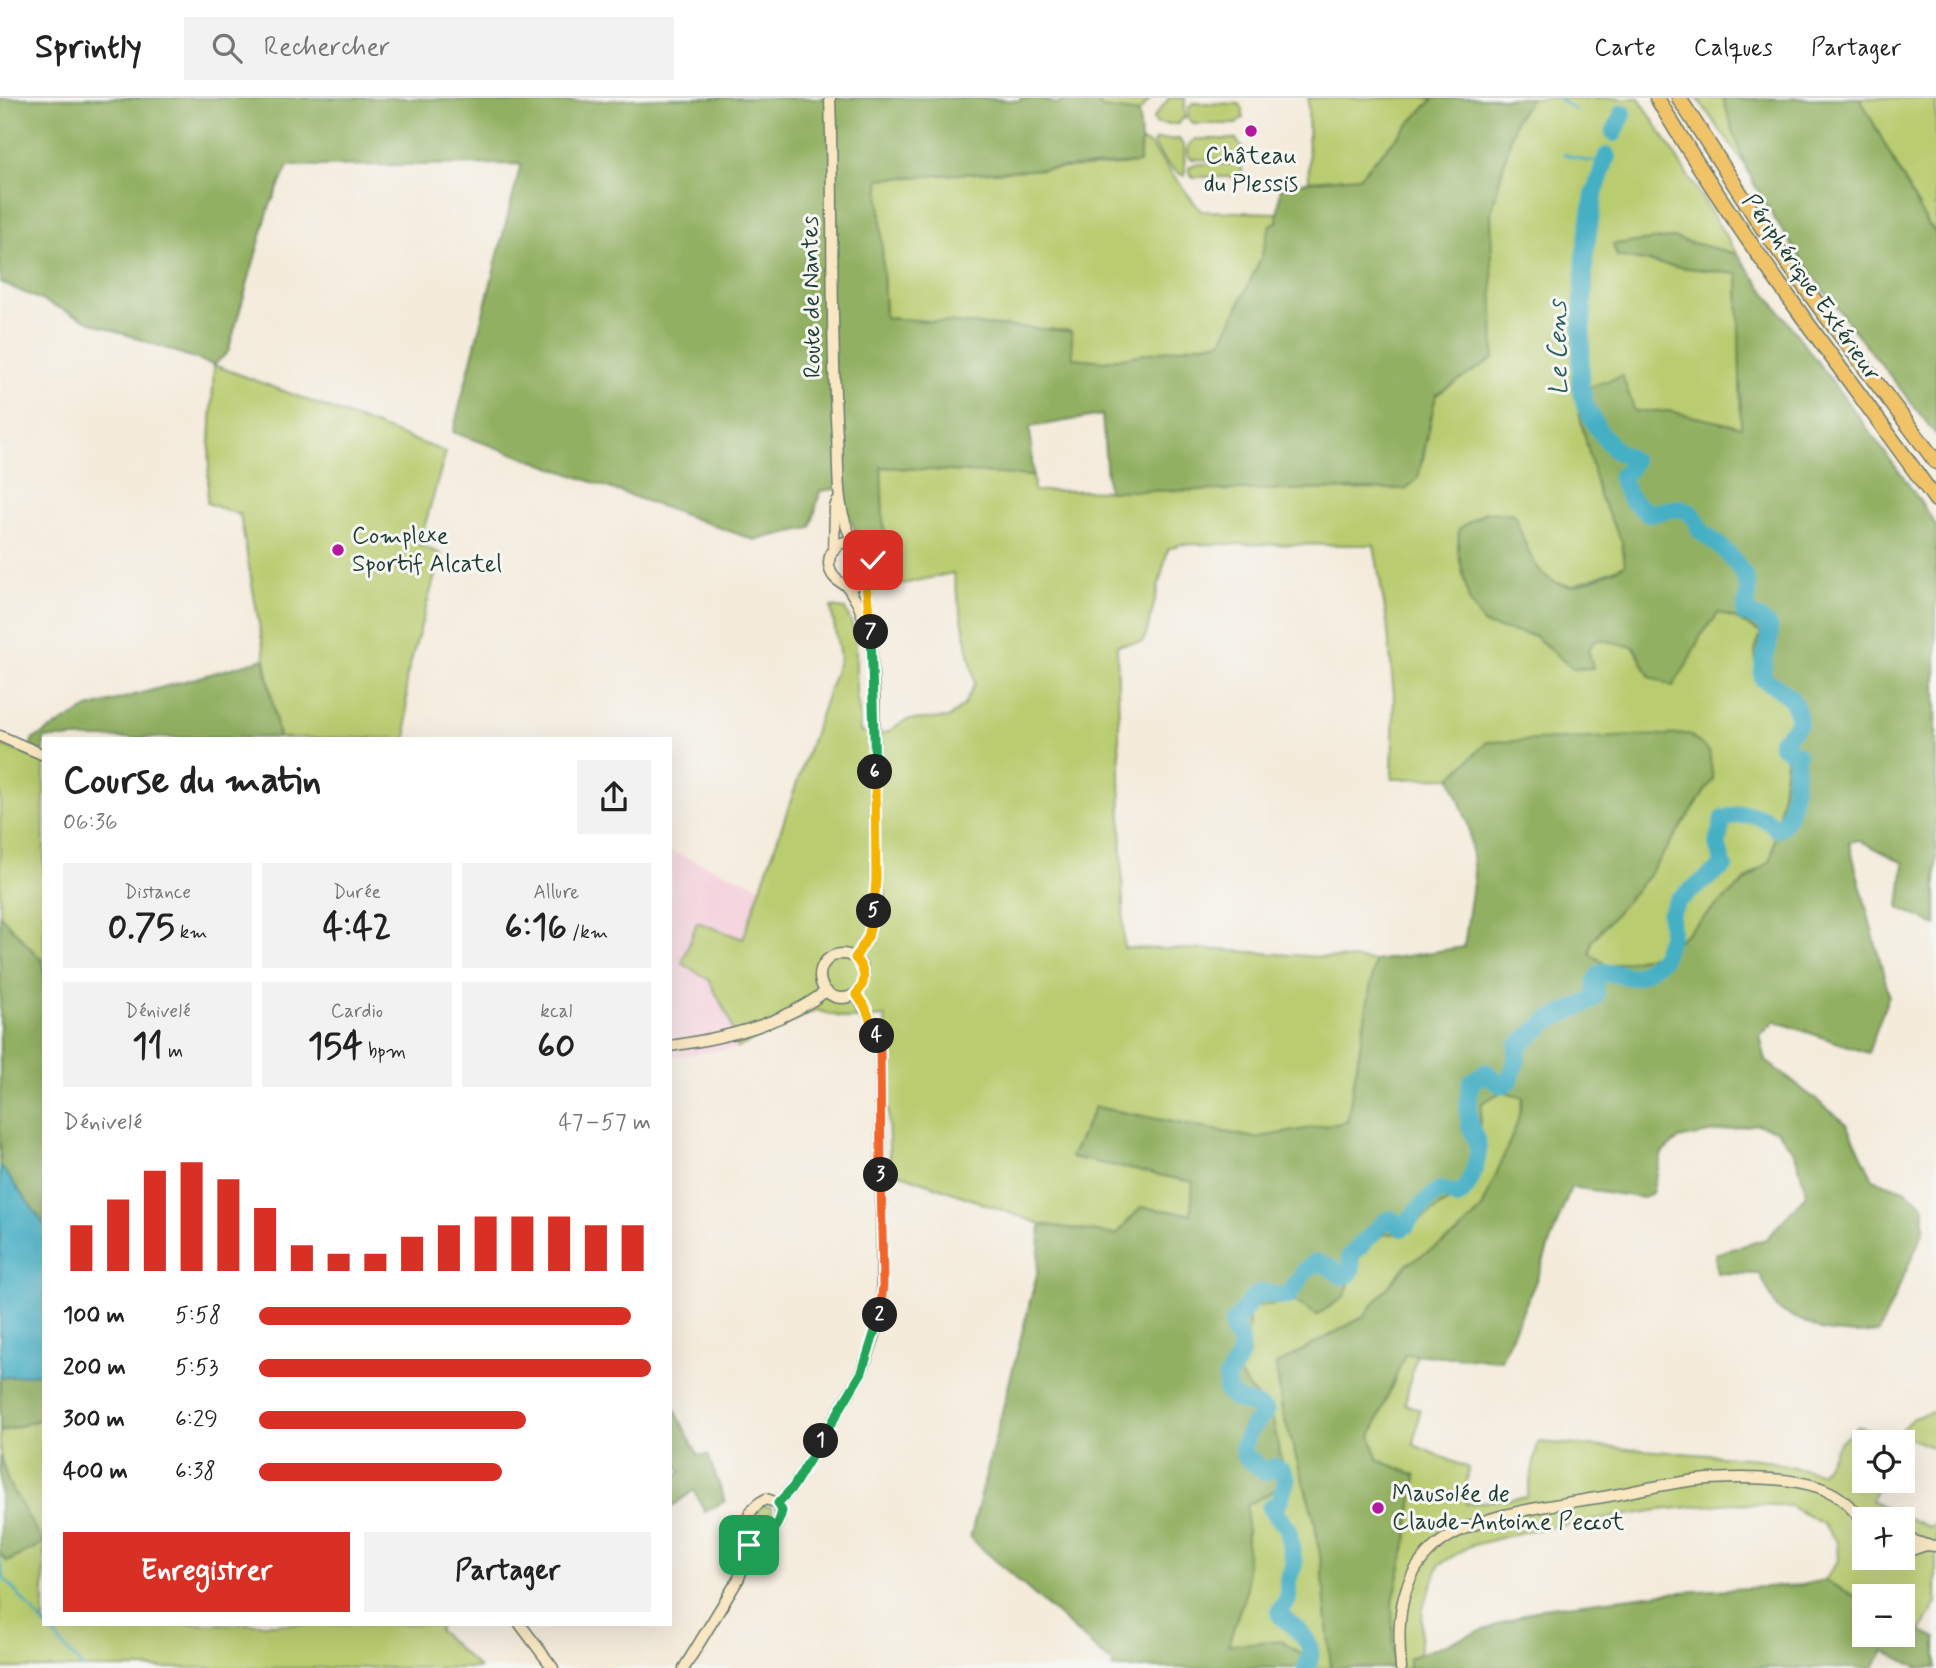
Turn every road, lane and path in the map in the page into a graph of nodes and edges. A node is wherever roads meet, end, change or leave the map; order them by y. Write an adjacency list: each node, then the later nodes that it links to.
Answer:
1 (830, 98): 5 (main road, Route de Nantes)
2 (1657, 98): 6 (highway, Périphérique Extérieur)
3 (1679, 98): 4 (highway)
4 (1936, 462)
5 (839, 496): 7 (main road, Route de Nantes); 8 (main road, Route de Nantes)
6 (1936, 500)
7 (853, 541): 8 (main road); 9 (main road)
8 (834, 549): 10 (main road)
9 (867, 578): 10 (main road); 11 (main road)
10 (846, 584): 11 (main road)
11 (872, 638): 14 (main road)
12 (0, 736): 13 (main road)
13 (42, 754)
14 (855, 958): 15 (main road); 16 (main road)
15 (826, 991): 16 (main road); 17 (main road)
16 (856, 994): 18 (main road)
17 (672, 1046)
18 (778, 1503): 20 (main road); 20 (main road)
19 (1852, 1508): 24 (main road)
20 (754, 1534): 23 (main road)
21 (522, 1626): 22 (main road)
22 (553, 1668)
23 (684, 1668)
24 (1401, 1668)

